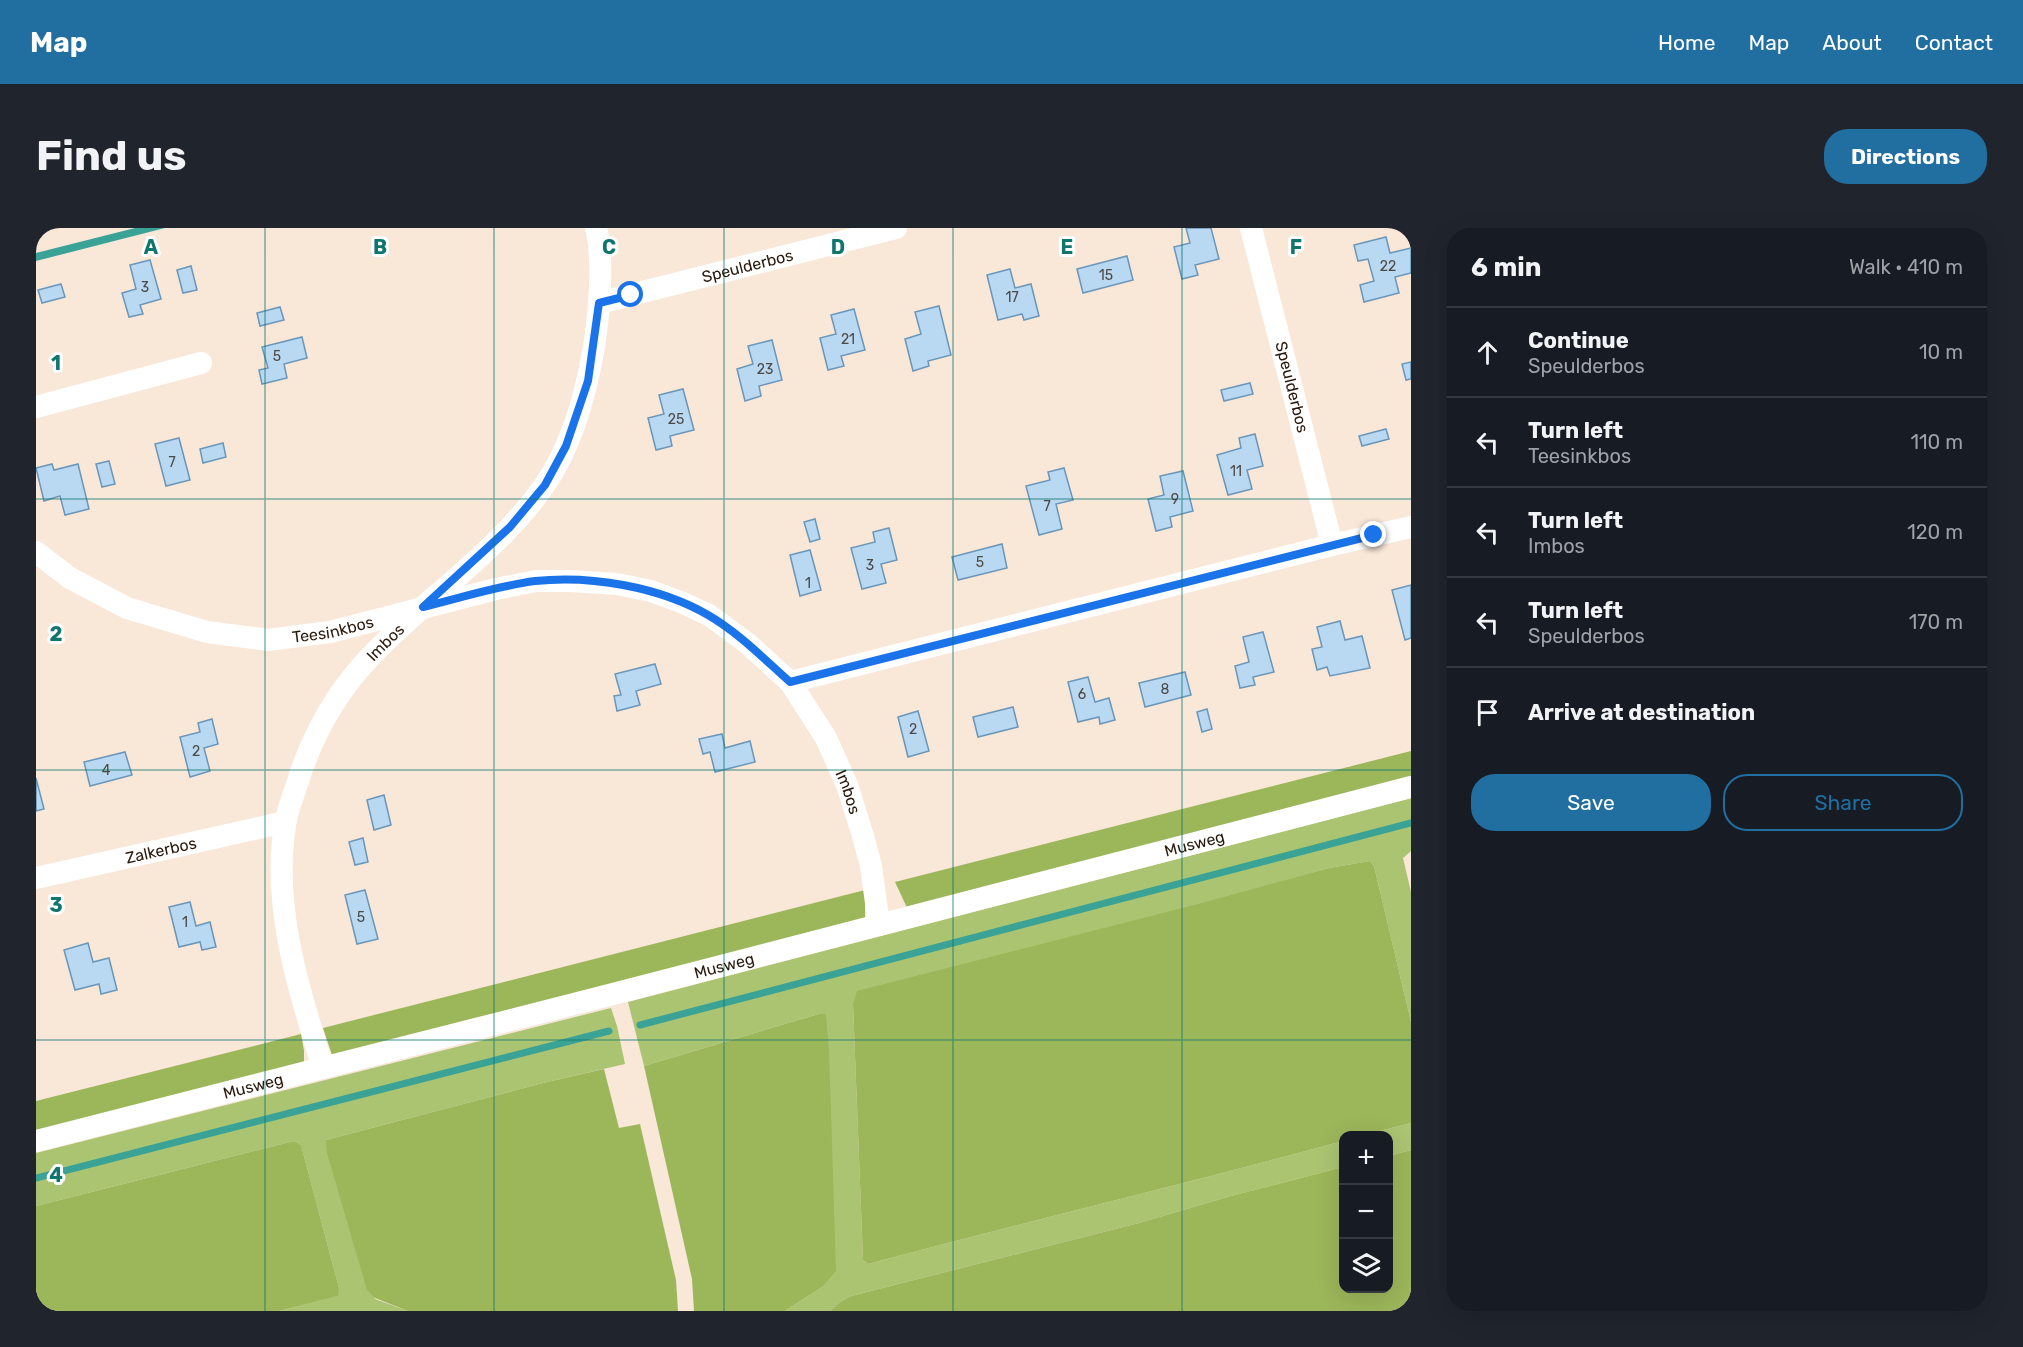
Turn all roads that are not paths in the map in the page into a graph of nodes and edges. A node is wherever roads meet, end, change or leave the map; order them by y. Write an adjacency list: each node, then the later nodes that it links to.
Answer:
1 (596, 228): 4 (street, Teesinkbos)
2 (896, 228): 4 (street, Speulderbos)
3 (1251, 228): 8 (street, Speulderbos)
4 (599, 303): 10 (street, Teesinkbos)
5 (201, 363): 6 (street)
6 (36, 407)
7 (1411, 527): 8 (street)
8 (1332, 545): 11 (street)
9 (36, 552): 10 (street, Teesinkbos)
10 (423, 607): 11 (street, Imbos); 13 (street, Imbos)
11 (790, 682): 15 (street, Imbos)
12 (1411, 787): 15 (street, Musweg)
13 (285, 822): 14 (street, Zalkerbos); 16 (street, Imbos)
14 (36, 878)
15 (879, 925): 16 (street, Musweg)
16 (323, 1068): 17 (street, Musweg)
17 (36, 1141)

